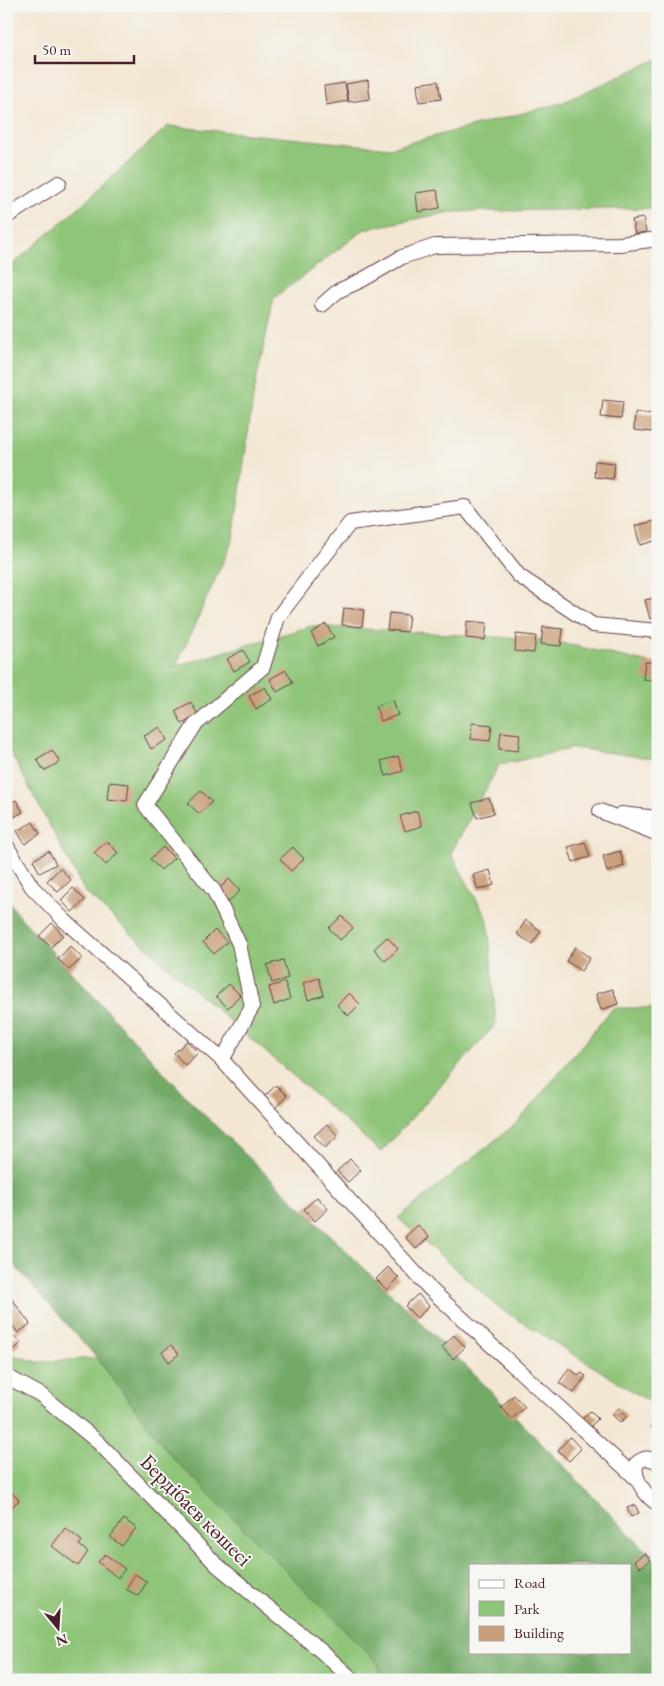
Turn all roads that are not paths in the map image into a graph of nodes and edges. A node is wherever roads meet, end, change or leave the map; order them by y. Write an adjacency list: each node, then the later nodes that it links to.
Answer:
1 (59, 183): 2 (street)
2 (6, 217)
3 (658, 239): 4 (street)
4 (322, 305)
5 (658, 631): 9 (street)
6 (658, 818): 7 (street)
7 (658, 834)
8 (6, 845): 9 (street)
9 (222, 1060): 12 (street)
10 (6, 1376): 14 (street, Бердібаев көшесі)
11 (658, 1462): 12 (street)
12 (636, 1478): 13 (street)
13 (658, 1504)
14 (353, 1680)

